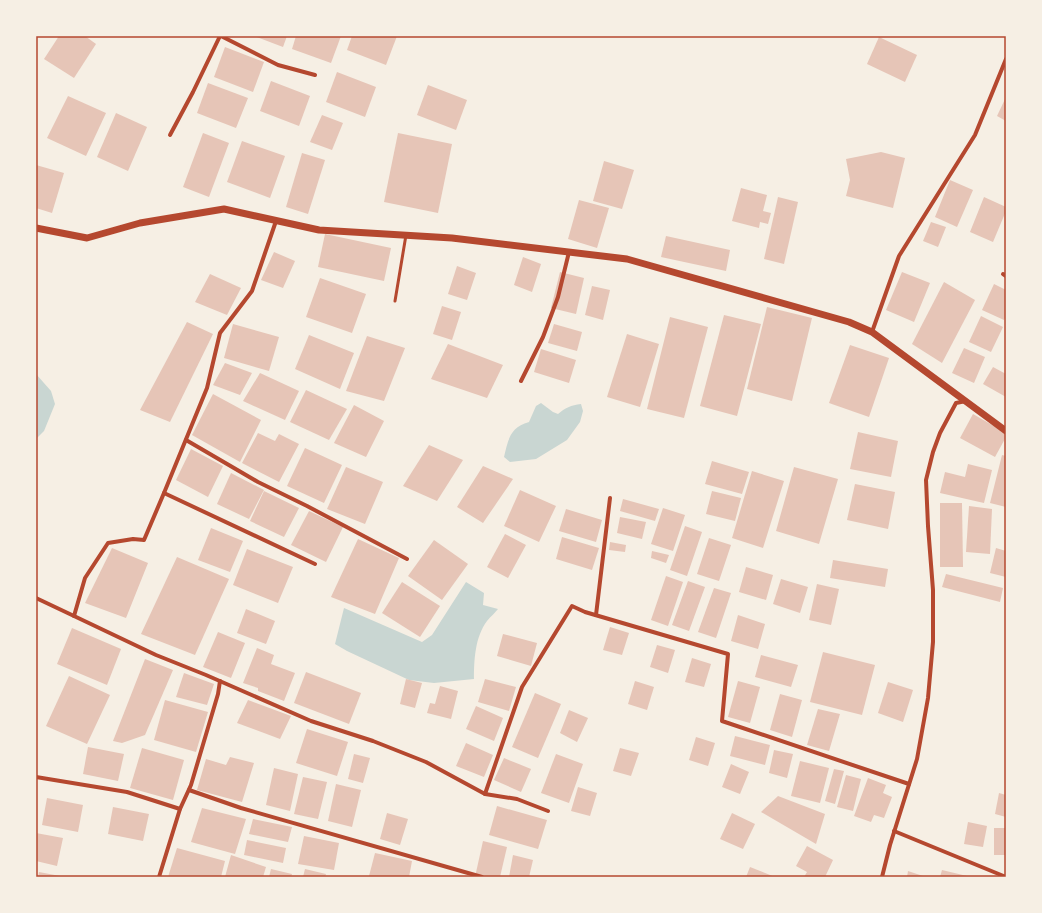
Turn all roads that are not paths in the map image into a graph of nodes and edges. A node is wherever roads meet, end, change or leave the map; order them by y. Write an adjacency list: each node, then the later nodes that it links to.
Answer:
1 (220, 36): 3 (street); 4 (street)
2 (1006, 59): 10 (street)
3 (315, 76)
4 (170, 135)
5 (276, 221): 6 (street); 7 (street); 14 (street)
6 (36, 228)
7 (406, 235): 8 (street); 9 (lane)
8 (569, 252): 10 (street); 11 (street)
9 (395, 301)
10 (872, 332): 12 (street)
11 (521, 381)
12 (966, 401): 13 (street); 24 (street)
13 (1006, 430)
14 (186, 440): 15 (street); 17 (street)
15 (164, 493): 18 (street); 21 (street)
16 (610, 498): 20 (street)
17 (407, 559)
18 (316, 564)
19 (36, 598): 21 (street)
20 (596, 615): 24 (street); 26 (street)
21 (74, 616): 22 (street)
22 (220, 681): 25 (street); 26 (street)
23 (36, 777): 27 (street)
24 (909, 784): 29 (street)
25 (189, 790): 27 (street); 31 (street)
26 (485, 794): 28 (street)
27 (180, 809): 30 (street)
28 (548, 811)
29 (894, 831): 32 (street); 33 (street)
30 (159, 877)
31 (482, 877)
32 (882, 877)
33 (1006, 877)

